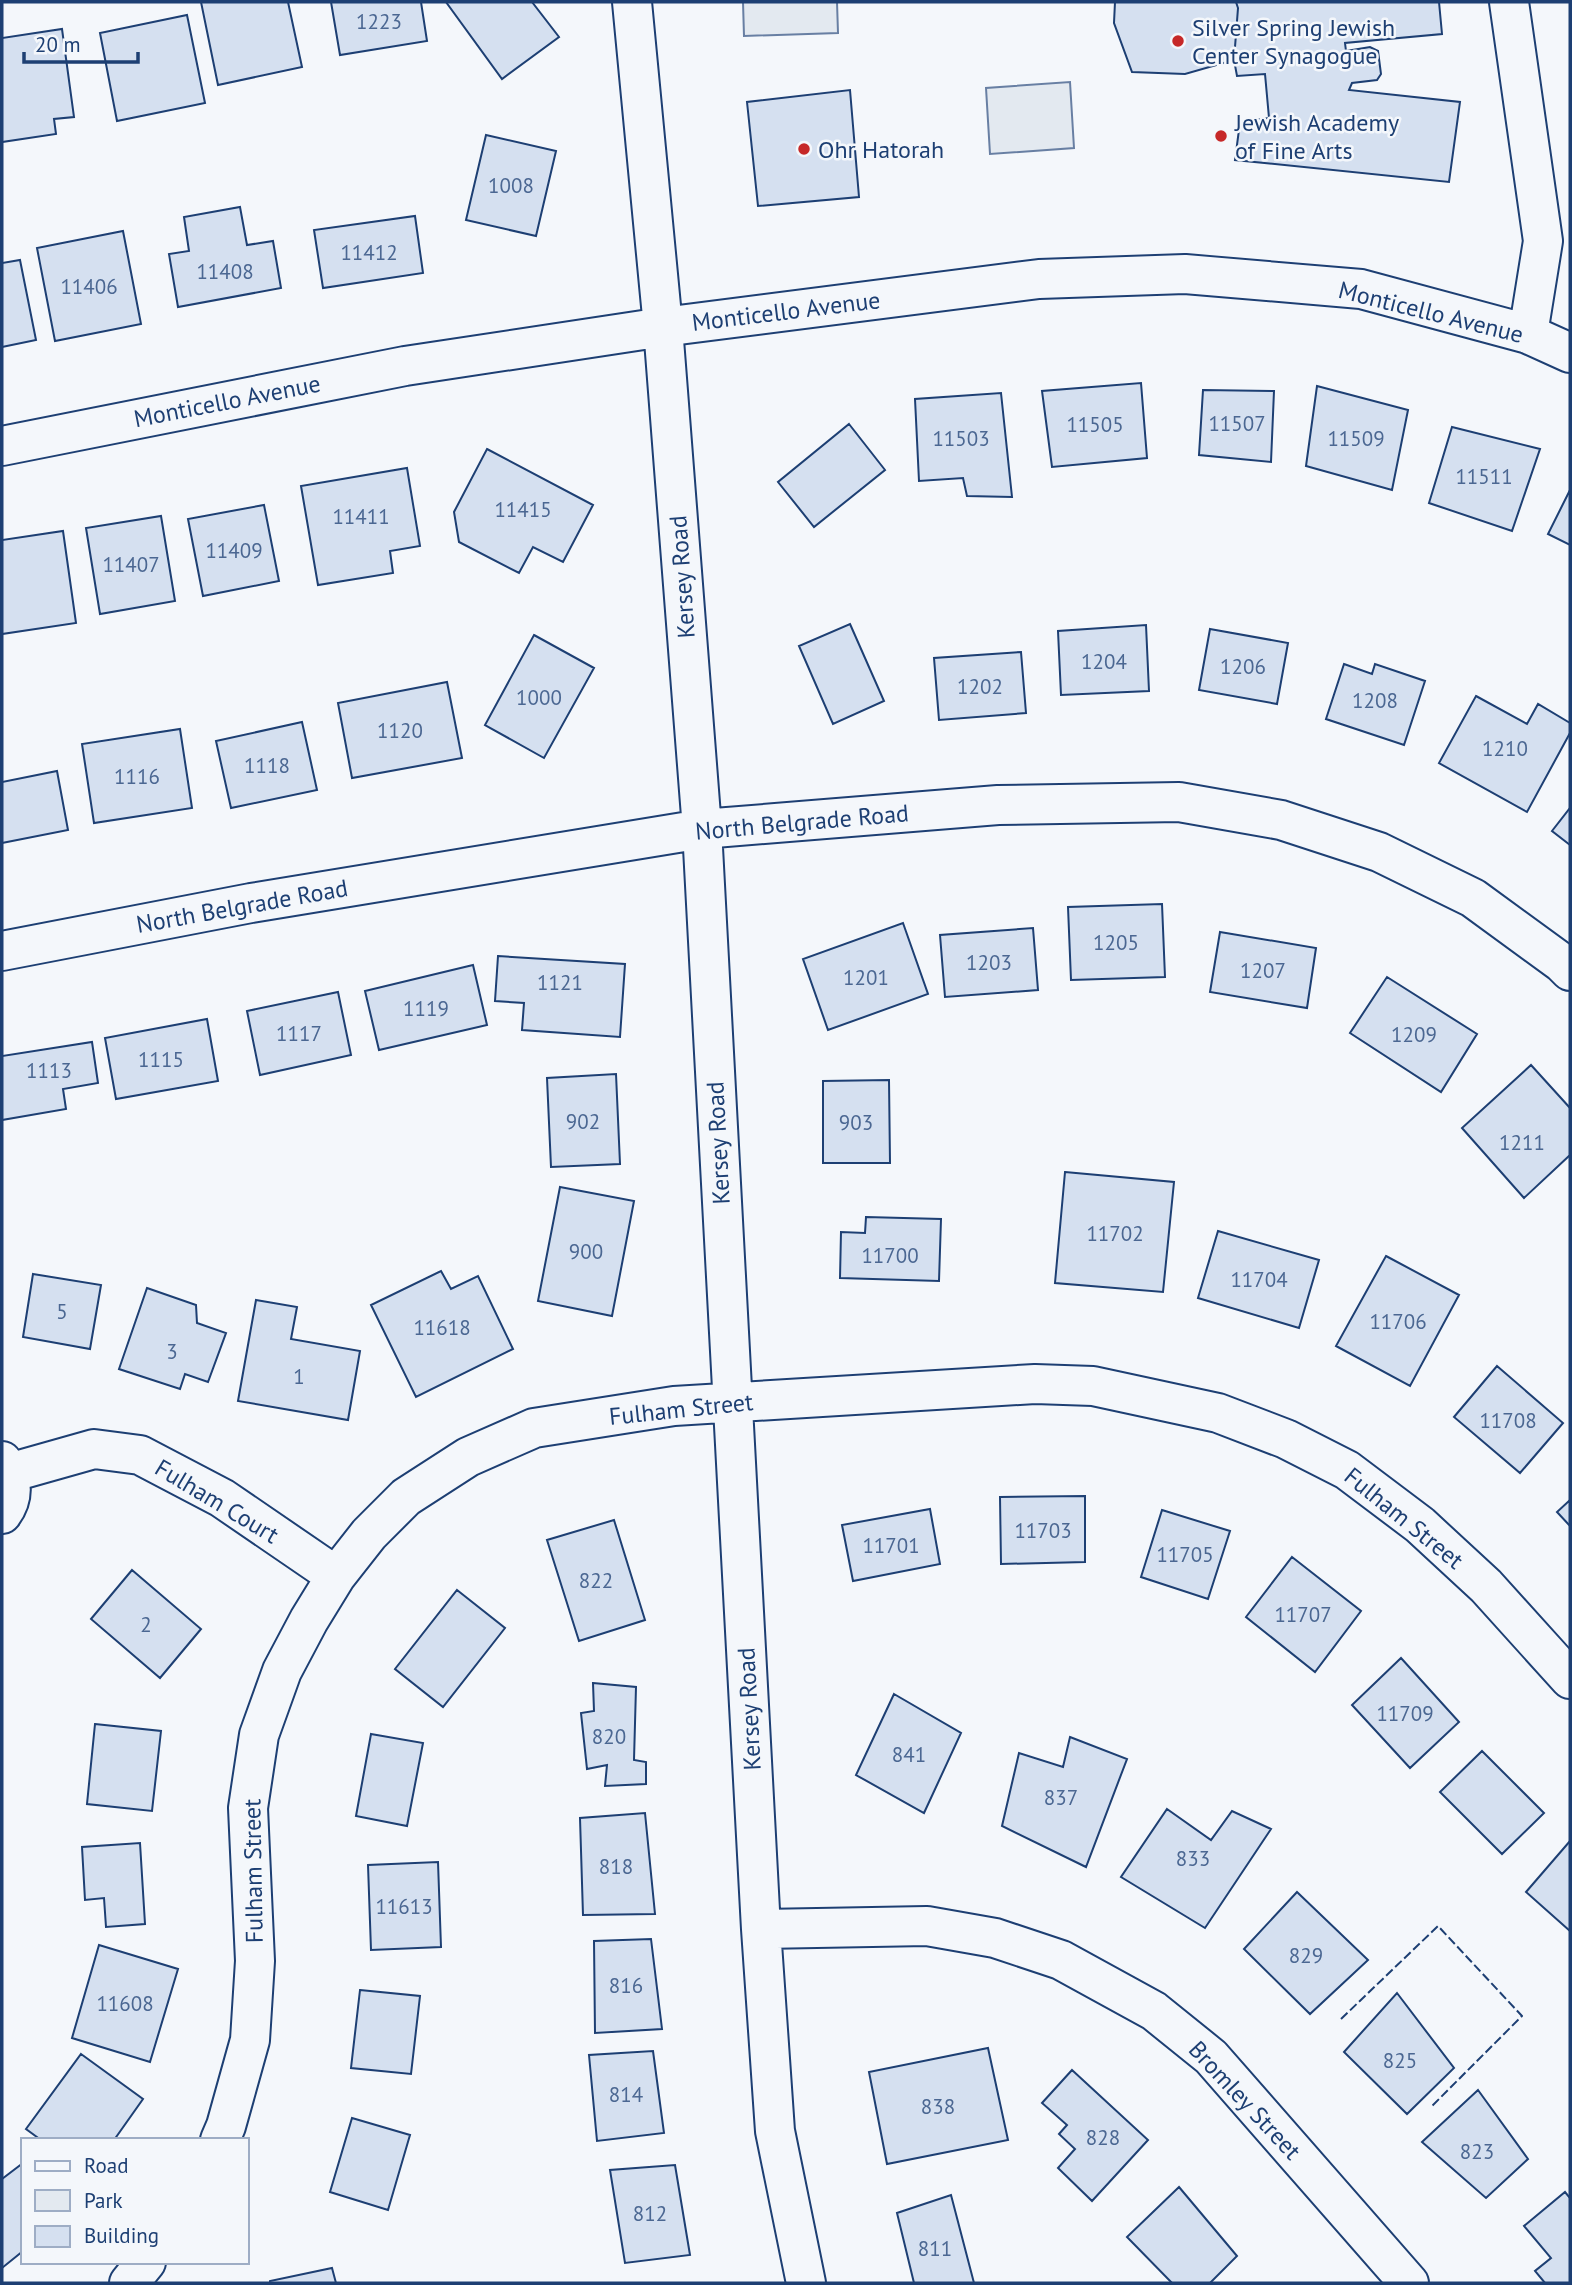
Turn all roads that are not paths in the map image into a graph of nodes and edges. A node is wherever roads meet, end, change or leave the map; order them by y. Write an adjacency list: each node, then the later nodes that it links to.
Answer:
1 (632, 2): 3 (street, Kersey Road)
2 (1509, 2): 4 (street)
3 (663, 327): 4 (street, Monticello Avenue); 6 (street, Monticello Avenue); 7 (street, Kersey Road)
4 (1528, 334): 5 (street, Monticello Avenue)
5 (1570, 353)
6 (2, 446)
7 (702, 829): 8 (street, North Belgrade Road); 9 (street, North Belgrade Road); 10 (street, Kersey Road)
8 (2, 951)
9 (1570, 971)
10 (732, 1402): 13 (street, Fulham Street); 14 (street, Fulham Street); 15 (street, Kersey Road)
11 (5, 1467): 12 (street, Fulham Court); 13 (street, Fulham Court)
12 (2, 1514)
13 (336, 1576): 16 (street, Fulham Street)
14 (1570, 1678)
15 (761, 1929): 19 (street, Kersey Road); 20 (street, Bromley Street)
16 (221, 2138)
17 (144, 2264): 18 (street)
18 (129, 2283)
19 (806, 2283)
20 (1409, 2283)

